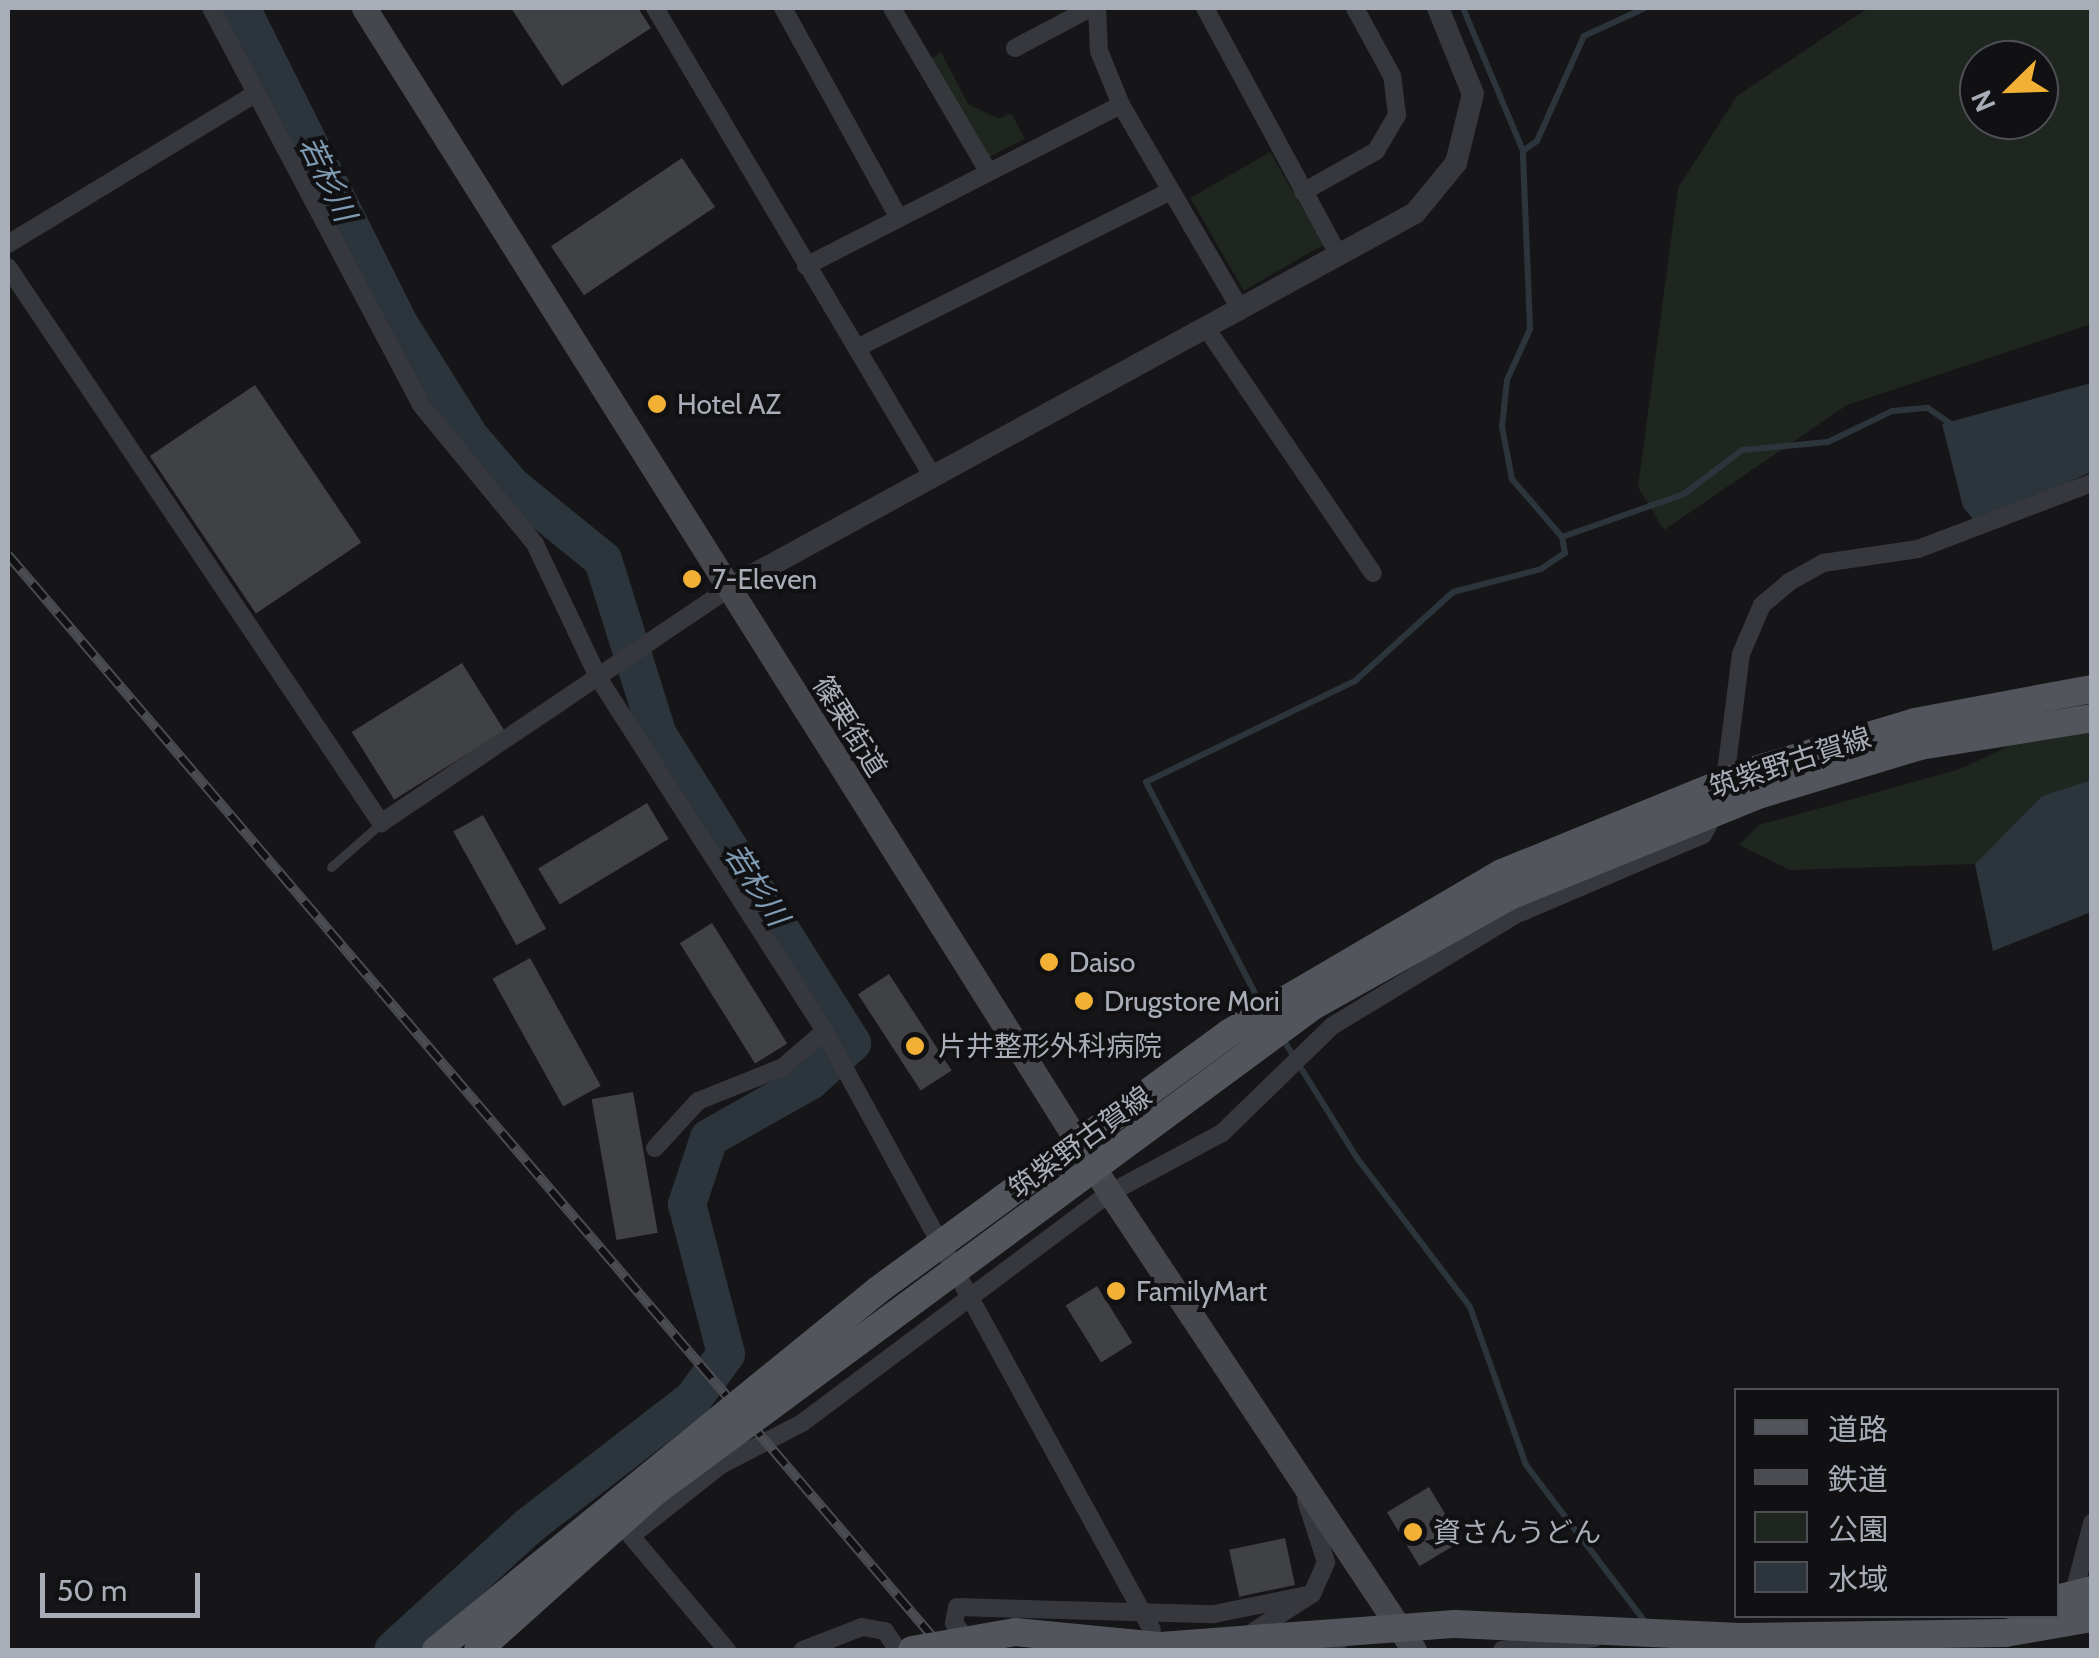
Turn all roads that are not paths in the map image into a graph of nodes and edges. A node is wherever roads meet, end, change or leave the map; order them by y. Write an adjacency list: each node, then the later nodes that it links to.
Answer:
1 (211, 8): 11 (street)
2 (364, 8): 27 (main road, 篠栗街道)
3 (655, 8): 19 (street)
4 (782, 8): 16 (street)
5 (892, 8): 13 (street)
6 (1094, 8): 10 (street); 12 (street)
7 (1355, 8): 15 (street)
8 (1438, 8): 18 (street)
9 (1209, 9): 15 (street)
10 (1015, 48)
11 (256, 93): 17 (street); 28 (street)
12 (1122, 105): 13 (street); 14 (street)
13 (988, 171): 16 (street)
14 (1172, 190): 21 (street); 23 (street)
15 (1303, 192): 18 (street)
16 (898, 216): 19 (street)
17 (8, 244)
18 (1339, 256): 21 (street)
19 (806, 266): 23 (street)
20 (8, 267): 32 (street)
21 (1241, 310): 22 (street)
22 (1207, 330): 24 (street); 26 (street)
23 (856, 348): 24 (street)
24 (933, 477): 27 (street)
25 (2092, 482): 36 (street)
26 (1373, 573)
27 (729, 588): 28 (street); 36 (main road, 篠栗街道)
28 (599, 679): 32 (street); 34 (street)
29 (2092, 689): 31 (main road, 筑紫野古賀線)
30 (2092, 718): 31 (main road, 筑紫野古賀線)
31 (1756, 782): 52 (main road, 筑紫野古賀線, bridge); 53 (main road, 筑紫野古賀線, bridge)
32 (381, 823): 33 (lane)
33 (331, 867)
34 (825, 1031): 35 (street); 37 (street)
35 (656, 1148)
36 (1110, 1193): 37 (street); 38 (main road, 篠栗街道)
37 (967, 1291): 42 (street); 54 (street)
38 (1296, 1470): 40 (street); 49 (main road, 篠栗街道)
39 (2092, 1523): 41 (street)
40 (1312, 1594): 42 (street); 51 (street)
41 (2077, 1605)
42 (1143, 1611): 45 (street); 58 (street)
43 (1975, 1618): 47 (main road)
44 (2034, 1618): 50 (main road)
45 (1152, 1630)
46 (1624, 1631): 47 (main road); 49 (main road); 60 (street)
47 (1913, 1632): 50 (main road)
48 (1350, 1634): 49 (main road); 51 (main road); 59 (street)
49 (1407, 1640)
50 (1954, 1642)
51 (1221, 1644): 57 (main road, bridge)
52 (436, 1650)
53 (478, 1650)
54 (726, 1650)
55 (803, 1650): 56 (street)
56 (898, 1650)
57 (912, 1650)
58 (974, 1650)
59 (1325, 1650)
60 (1502, 1650)

